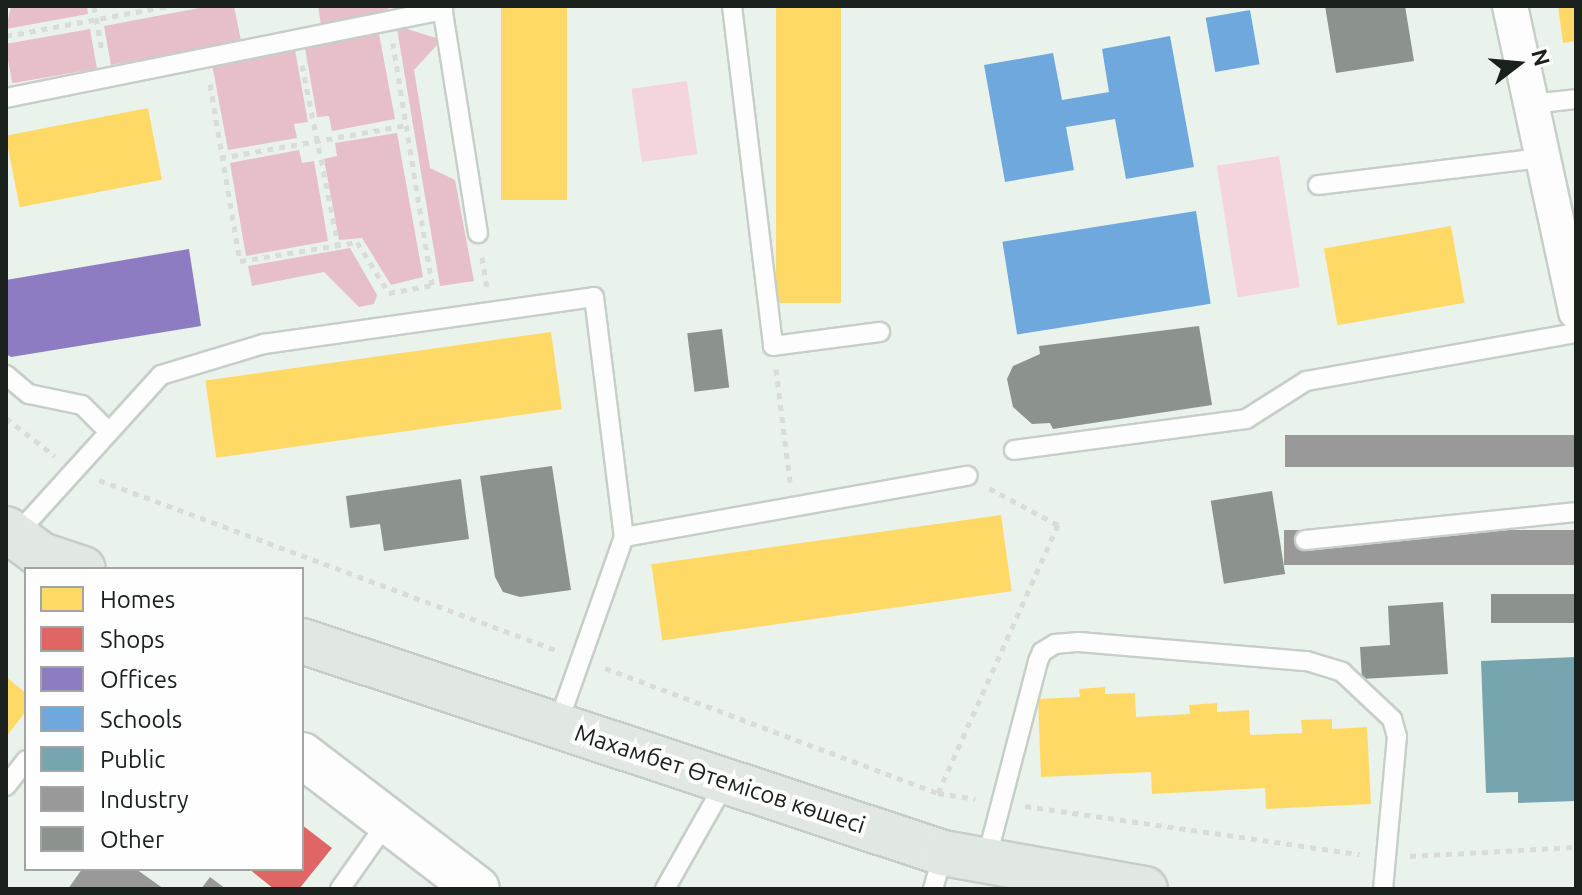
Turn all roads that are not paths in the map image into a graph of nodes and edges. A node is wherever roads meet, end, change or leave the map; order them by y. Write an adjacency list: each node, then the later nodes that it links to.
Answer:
1 (732, 6): 12 (lane)
2 (1510, 6): 6 (street)
3 (442, 8): 4 (lane); 9 (lane)
4 (6, 98)
5 (1576, 99): 6 (lane)
6 (1531, 104): 7 (street)
7 (1542, 158): 8 (lane); 10 (street)
8 (1318, 185)
9 (478, 233)
10 (1570, 256): 11 (street)
11 (1576, 312)
12 (880, 332)
13 (1576, 333): 16 (lane)
14 (6, 375): 15 (lane)
15 (108, 431): 19 (lane); 21 (lane)
16 (1014, 450)
17 (968, 476): 19 (lane)
18 (1576, 512): 20 (lane)
19 (624, 537): 24 (lane)
20 (1305, 540)
21 (30, 547): 22 (main road)
22 (78, 567)
23 (304, 642): 24 (main road, Махамбет Өтемісов көшесі)
24 (557, 726): 27 (main road, Махамбет Өтемісов көшесі)
25 (304, 757): 29 (main road)
26 (24, 763): 28 (lane)
27 (726, 781): 31 (main road, Махамбет Өтемісов көшесі); 35 (lane)
28 (6, 786)
29 (388, 821): 33 (lane); 34 (main road)
30 (986, 861): 31 (main road, Махамбет Өтемісов көшесі); 32 (main road, Махамбет Өтемісов көшесі); 36 (lane)
31 (938, 871)
32 (1118, 887)
33 (340, 889)
34 (477, 889)
35 (665, 889)
36 (1383, 889)

